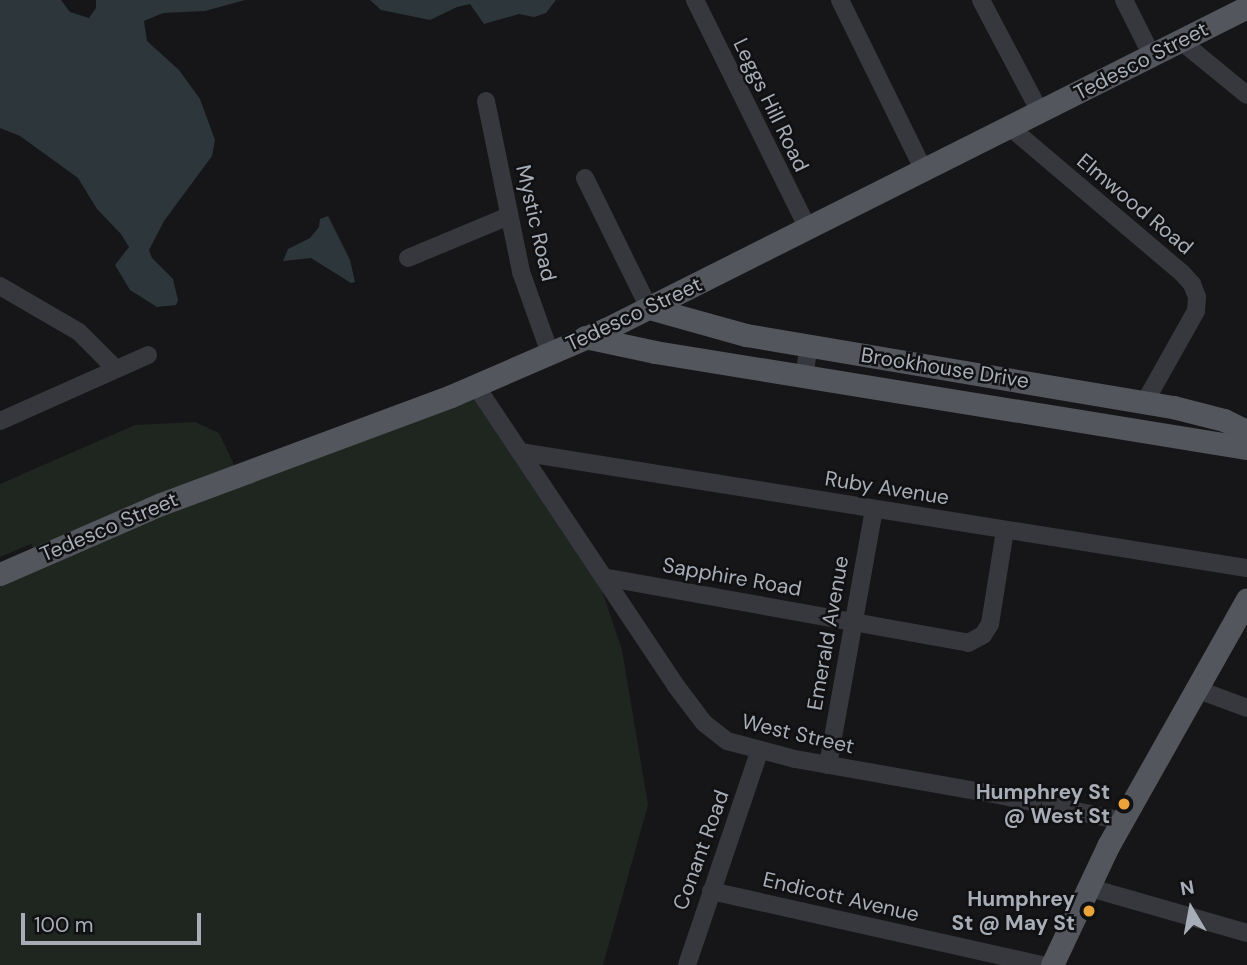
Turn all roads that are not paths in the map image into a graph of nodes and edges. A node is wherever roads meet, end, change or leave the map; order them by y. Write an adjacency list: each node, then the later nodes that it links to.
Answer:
1 (695, 0): 15 (street, Leggs Hill Road)
2 (840, 0): 12 (street)
3 (981, 0): 10 (street)
4 (1124, 0): 7 (street)
5 (1247, 7): 6 (main road, Tedesco Street)
6 (1181, 41): 7 (main road, Tedesco Street); 8 (street)
7 (1152, 56): 10 (main road, Tedesco Street)
8 (1247, 95)
9 (486, 101): 14 (street, Mystic Road)
10 (1040, 112): 11 (main road, Tedesco Street)
11 (1011, 128): 12 (main road, Tedesco Street); 27 (street, Elmwood Road)
12 (924, 171): 15 (main road, Tedesco Street)
13 (585, 178): 18 (street)
14 (509, 216): 16 (street); 21 (street, Mystic Road)
15 (808, 229): 18 (main road, Tedesco Street)
16 (408, 258)
17 (0, 286): 23 (street)
18 (649, 308): 19 (main road, Tedesco Street); 20 (main road, Brookhouse Drive)
19 (585, 337): 21 (main road, Tedesco Street); 24 (main road, Brookhouse Drive)
20 (809, 347): 24 (street); 26 (main road, Brookhouse Drive)
21 (550, 353): 25 (main road, Tedesco Street)
22 (148, 355): 23 (street)
23 (116, 369): 29 (street)
24 (804, 377): 28 (main road, Brookhouse Drive)
25 (476, 386): 32 (street, West Street); 36 (main road, Tedesco Street)
26 (1080, 391): 27 (main road, Brookhouse Drive); 28 (street)
27 (1145, 402): 30 (main road, Brookhouse Drive)
28 (1074, 420): 31 (main road, Brookhouse Drive)
29 (0, 421)
30 (1247, 431)
31 (1247, 448)
32 (520, 452): 33 (street, Ruby Avenue); 37 (street, West Street)
33 (874, 509): 34 (street, Ruby Avenue); 39 (street, Emerald Avenue)
34 (1004, 530): 35 (street, Ruby Avenue); 39 (street, Sapphire Road)
35 (1247, 568)
36 (0, 574)
37 (603, 577): 39 (street, Sapphire Road); 42 (street, West Street)
38 (1247, 599): 40 (main road)
39 (853, 621): 43 (street, Emerald Avenue)
40 (1196, 689): 41 (street); 44 (main road)
41 (1247, 708)
42 (759, 752): 43 (street, West Street); 46 (street, Conant Road)
43 (828, 765): 44 (street, West Street)
44 (1123, 821): 45 (main road)
45 (1087, 887): 47 (street); 50 (main road)
46 (711, 891): 48 (street, Conant Road); 49 (street, Endicott Avenue)
47 (1247, 933)
48 (687, 965)
49 (1042, 965)
50 (1052, 965)

